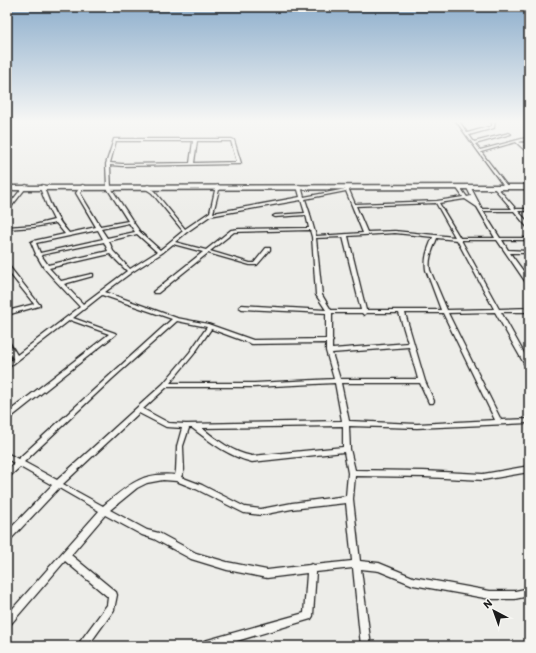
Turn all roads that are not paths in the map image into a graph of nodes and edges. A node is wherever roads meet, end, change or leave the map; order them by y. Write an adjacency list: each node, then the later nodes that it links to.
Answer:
1 (112, 151): 5 (street)
2 (194, 151): 6 (street)
3 (235, 151): 6 (street)
4 (480, 151): 9 (street)
5 (108, 164): 6 (street); 14 (street)
6 (192, 164)
7 (353, 186): 8 (main road); 17 (main road); 18 (main road); 21 (street)
8 (469, 186): 9 (main road); 18 (main road); 19 (main road); 22 (street)
9 (505, 186): 19 (main road); 20 (main road)
10 (7, 187): 11 (main road)
11 (26, 187): 12 (main road); 27 (street)
12 (42, 187): 13 (main road); 36 (street)
13 (82, 187): 14 (main road); 40 (street)
14 (109, 187): 15 (main road); 37 (street)
15 (147, 187): 16 (main road); 42 (street)
16 (217, 187): 17 (main road); 34 (street)
17 (299, 187): 23 (street)
18 (458, 187): 24 (street)
19 (495, 187): 31 (street)
20 (529, 187)
21 (347, 190): 23 (street); 28 (street)
22 (473, 197): 24 (street); 29 (street)
23 (303, 198): 33 (street); 34 (street)
24 (466, 198): 25 (street); 29 (street)
25 (437, 202): 28 (street); 49 (street)
26 (7, 203): 27 (street)
27 (13, 203): 30 (street)
28 (354, 204): 44 (street)
29 (479, 208): 31 (street); 52 (street)
30 (7, 210)
31 (516, 210): 32 (street); 38 (street)
32 (529, 210)
33 (308, 214): 35 (street); 41 (street)
34 (209, 215): 42 (street)
35 (275, 216)
36 (57, 221): 39 (street); 45 (street)
37 (132, 221): 40 (street); 43 (street)
38 (529, 226)
39 (7, 228)
40 (99, 228): 45 (street); 51 (street)
41 (312, 229): 47 (street); 58 (street)
42 (185, 231): 53 (street)
43 (138, 233): 51 (street); 57 (street)
44 (365, 233): 46 (street); 48 (street)
45 (67, 234): 60 (street)
46 (345, 235): 47 (street); 76 (street)
47 (314, 236): 73 (street)
48 (436, 237): 49 (street); 74 (street)
49 (459, 239): 52 (street); 71 (street)
50 (529, 239): 52 (street)
51 (106, 240): 56 (street); 60 (street)
52 (498, 240): 55 (street)
53 (172, 242): 57 (street); 58 (street)
54 (268, 249): 58 (street)
55 (507, 251): 59 (street); 66 (street)
56 (111, 252): 62 (street); 63 (street)
57 (160, 252): 63 (street)
58 (206, 252): 67 (street)
59 (529, 252)
60 (37, 255): 62 (street)
61 (7, 267): 75 (street)
62 (46, 267): 65 (street)
63 (130, 271): 68 (street)
64 (91, 275): 65 (street)
65 (61, 283): 69 (street)
66 (529, 283)
67 (156, 292)
68 (102, 293): 69 (street); 79 (street)
69 (83, 307): 78 (street)
70 (242, 307): 73 (street)
71 (496, 310): 72 (street); 74 (street); 87 (street)
72 (529, 310)
73 (329, 311): 76 (street); 81 (street)
74 (445, 312): 77 (street); 95 (street)
75 (7, 313)
76 (364, 313): 77 (street)
77 (402, 313): 83 (street)
78 (69, 318): 85 (street); 93 (street)
79 (176, 319): 80 (street); 101 (street)
80 (210, 327): 81 (street); 90 (street)
81 (330, 341): 84 (street)
82 (7, 342): 85 (street)
83 (412, 345): 84 (street); 89 (street)
84 (329, 351): 88 (street)
85 (16, 359): 86 (street)
86 (7, 366)
87 (529, 368)
88 (338, 381): 89 (street); 90 (street); 96 (street)
89 (422, 382): 91 (street)
90 (165, 385): 92 (street)
91 (431, 401)
92 (139, 410): 97 (street); 106 (street)
93 (7, 417)
94 (529, 421): 95 (street)
95 (499, 422): 96 (street)
96 (346, 423): 98 (street); 99 (street)
97 (186, 426): 98 (street); 105 (street)
98 (194, 426): 99 (street)
99 (347, 449): 103 (street)
100 (7, 456): 101 (street)
101 (21, 462): 104 (street); 106 (street)
102 (529, 469): 103 (street)
103 (352, 473): 107 (street)
104 (7, 474)
105 (177, 478): 107 (street); 108 (street)
106 (58, 484): 108 (street); 109 (street)
107 (349, 499): 111 (street)
108 (105, 509): 110 (street); 112 (street)
109 (7, 537)
110 (66, 556): 114 (street); 115 (street)
111 (356, 564): 112 (street); 113 (street); 117 (street)
112 (312, 568): 116 (street)
113 (529, 592)
114 (7, 622)
115 (82, 646)
116 (204, 646)
117 (366, 646)

